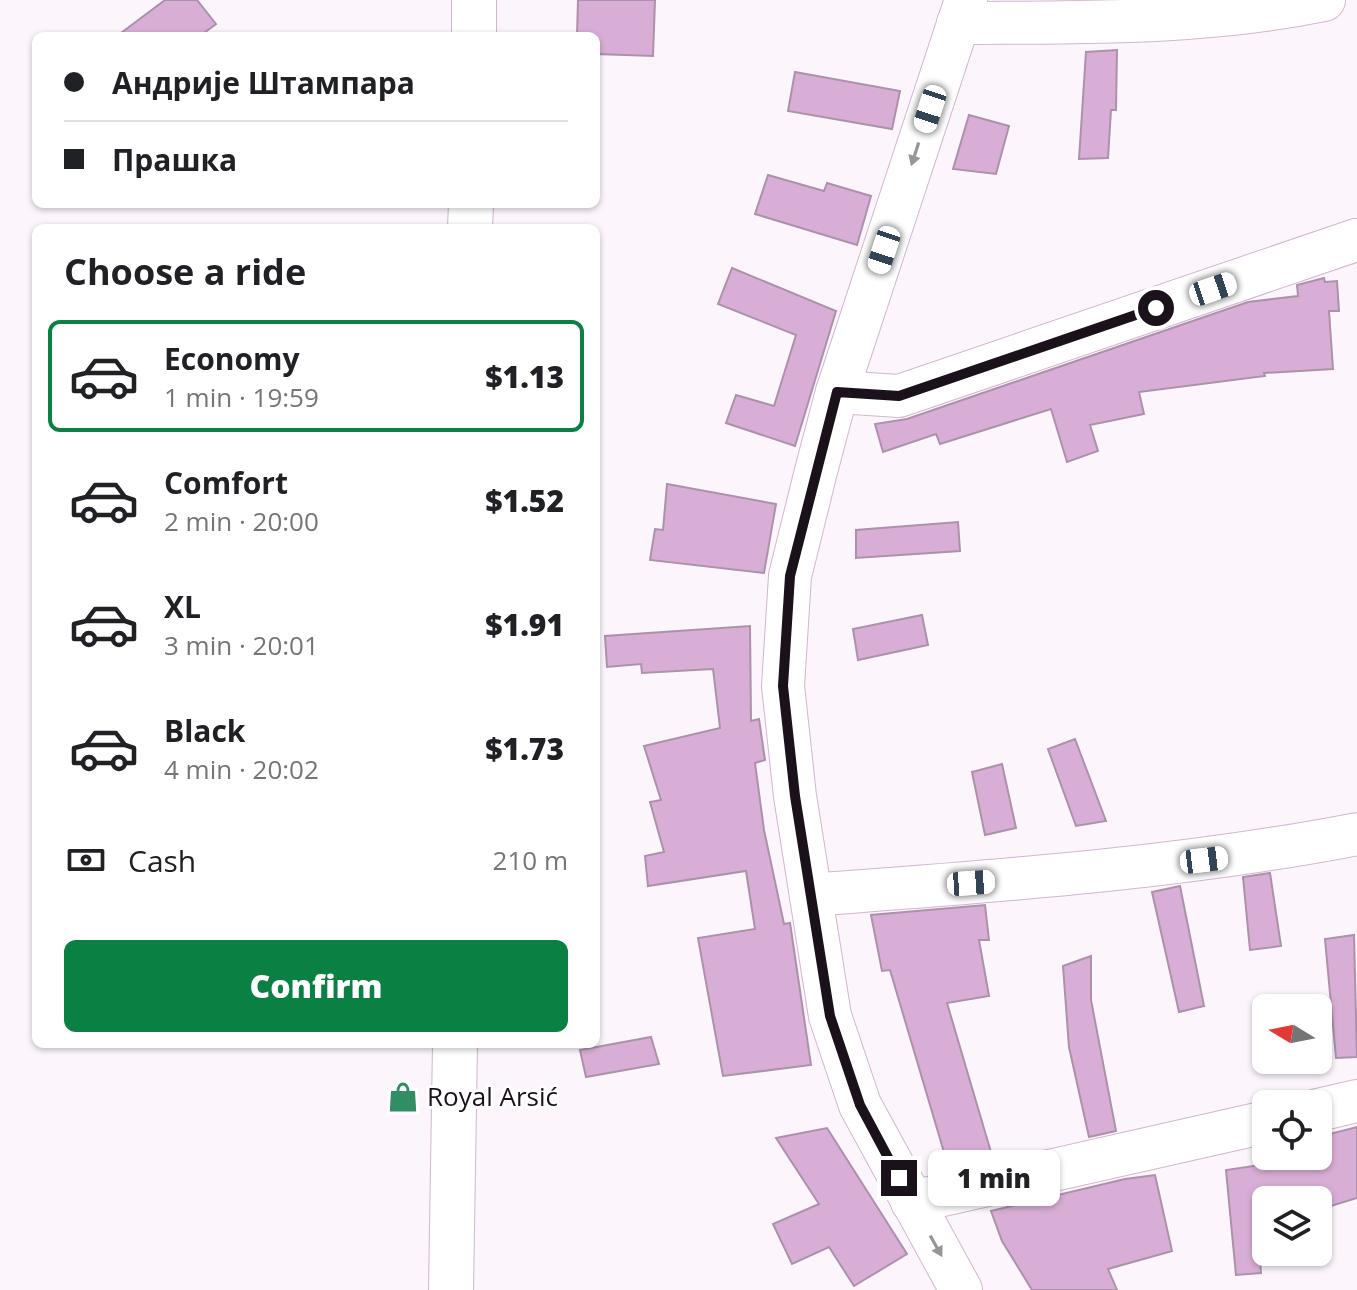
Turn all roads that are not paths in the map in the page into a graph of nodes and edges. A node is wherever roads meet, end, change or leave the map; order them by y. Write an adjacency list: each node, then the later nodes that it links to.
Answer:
1 (474, 0): 4 (street)
2 (1324, 0): 3 (street)
3 (962, 12): 6 (street, one-way to 6)
4 (474, 32)
5 (1356, 240): 6 (street)
6 (837, 392): 8 (street)
7 (1357, 834): 8 (street)
8 (811, 895): 13 (street)
9 (455, 1048): 14 (street)
10 (1357, 1101): 11 (street)
11 (1332, 1107)
12 (1252, 1125): 13 (street)
13 (912, 1202): 15 (street, one-way to 15)
14 (451, 1290)
15 (961, 1290)

